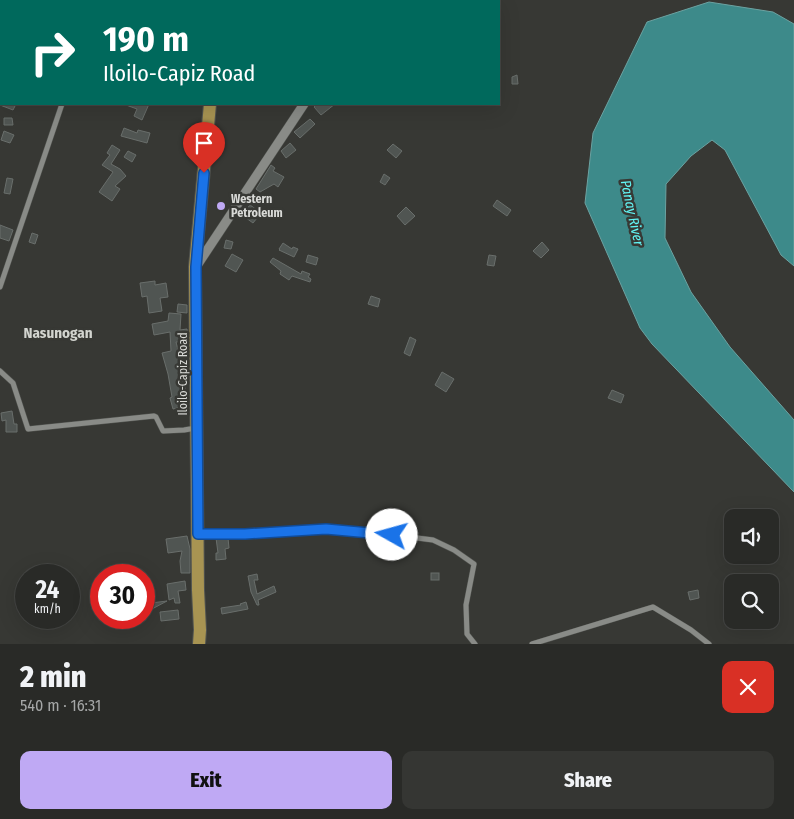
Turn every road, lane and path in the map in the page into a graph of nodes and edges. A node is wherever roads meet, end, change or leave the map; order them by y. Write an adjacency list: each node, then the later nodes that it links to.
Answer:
1 (62, 105): 5 (street)
2 (210, 105): 4 (highway, Iloilo-Capiz Road)
3 (303, 105): 4 (street)
4 (196, 267): 7 (highway, Iloilo-Capiz Road)
5 (0, 287)
6 (0, 371): 7 (street)
7 (197, 428): 8 (highway, Iloilo-Capiz Road)
8 (198, 534): 9 (highway, Iloilo-Capiz Road); 10 (street)
9 (199, 644)
10 (475, 644)
11 (532, 644): 12 (street)
12 (709, 644)

